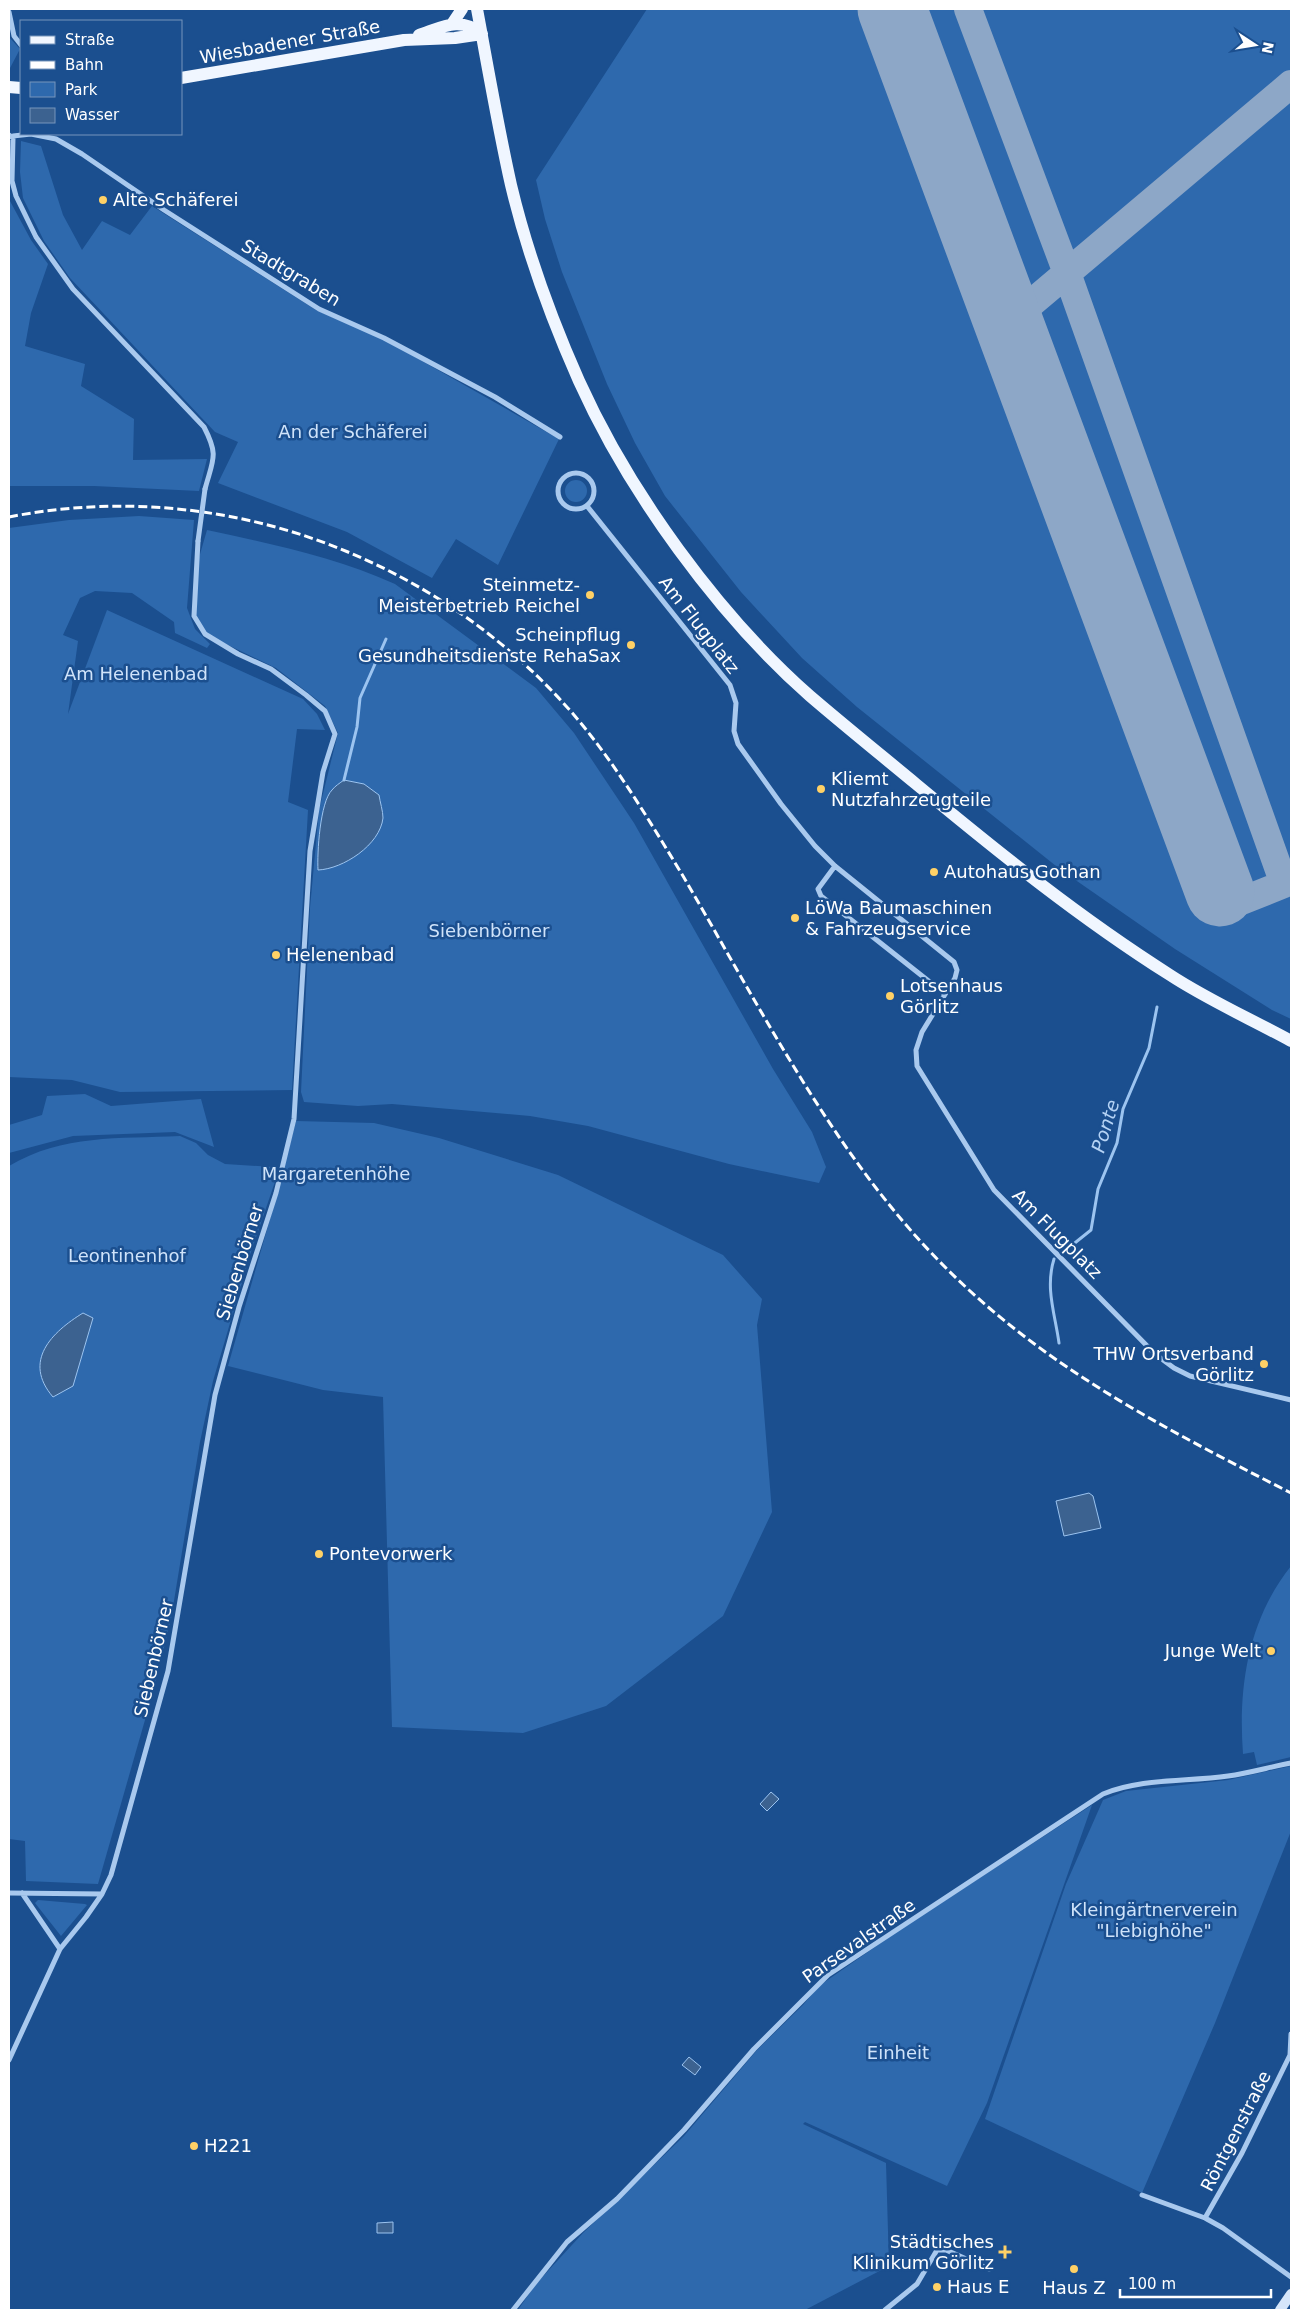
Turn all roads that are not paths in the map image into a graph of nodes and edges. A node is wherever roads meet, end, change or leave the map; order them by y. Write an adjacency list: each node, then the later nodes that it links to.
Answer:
1 (462, 9): 4 (main road)
2 (477, 9): 5 (main road)
3 (9, 12): 7 (street)
4 (452, 24): 5 (main road); 6 (main road, Wiesbadener Straße)
5 (482, 34): 6 (main road, Wiesbadener Straße); 15 (main road)
6 (404, 40): 8 (main road, Wiesbadener Straße)
7 (20, 43)
8 (182, 78)
9 (11, 135): 10 (street, Stadtgraben); 11 (street, Stadtgraben)
10 (560, 437)
11 (205, 489): 20 (street, Siebenbörner, bridge)
12 (587, 506): 12 (street); 13 (street, Am Flugplatz)
13 (835, 866): 14 (street, Am Flugplatz); 14 (street)
14 (945, 994): 16 (street, Am Flugplatz)
15 (1291, 1041)
16 (1291, 1400)
17 (1291, 1763): 31 (street, Parsevalstraße)
18 (9, 1892): 19 (street)
19 (22, 1893): 20 (street); 21 (street)
20 (102, 1894): 21 (street, Siebenbörner)
21 (60, 1949): 24 (street, Siebenbörner)
22 (1291, 2034): 23 (street, Röntgenstraße)
23 (1290, 2054): 26 (street, Röntgenstraße)
24 (9, 2060)
25 (1142, 2196): 26 (street)
26 (1205, 2218): 28 (street)
27 (989, 2269): 30 (street)
28 (1291, 2277)
29 (1291, 2294): 34 (street)
30 (894, 2304): 32 (street); 33 (street)
31 (513, 2310)
32 (885, 2310)
33 (891, 2310)
34 (1280, 2310)

